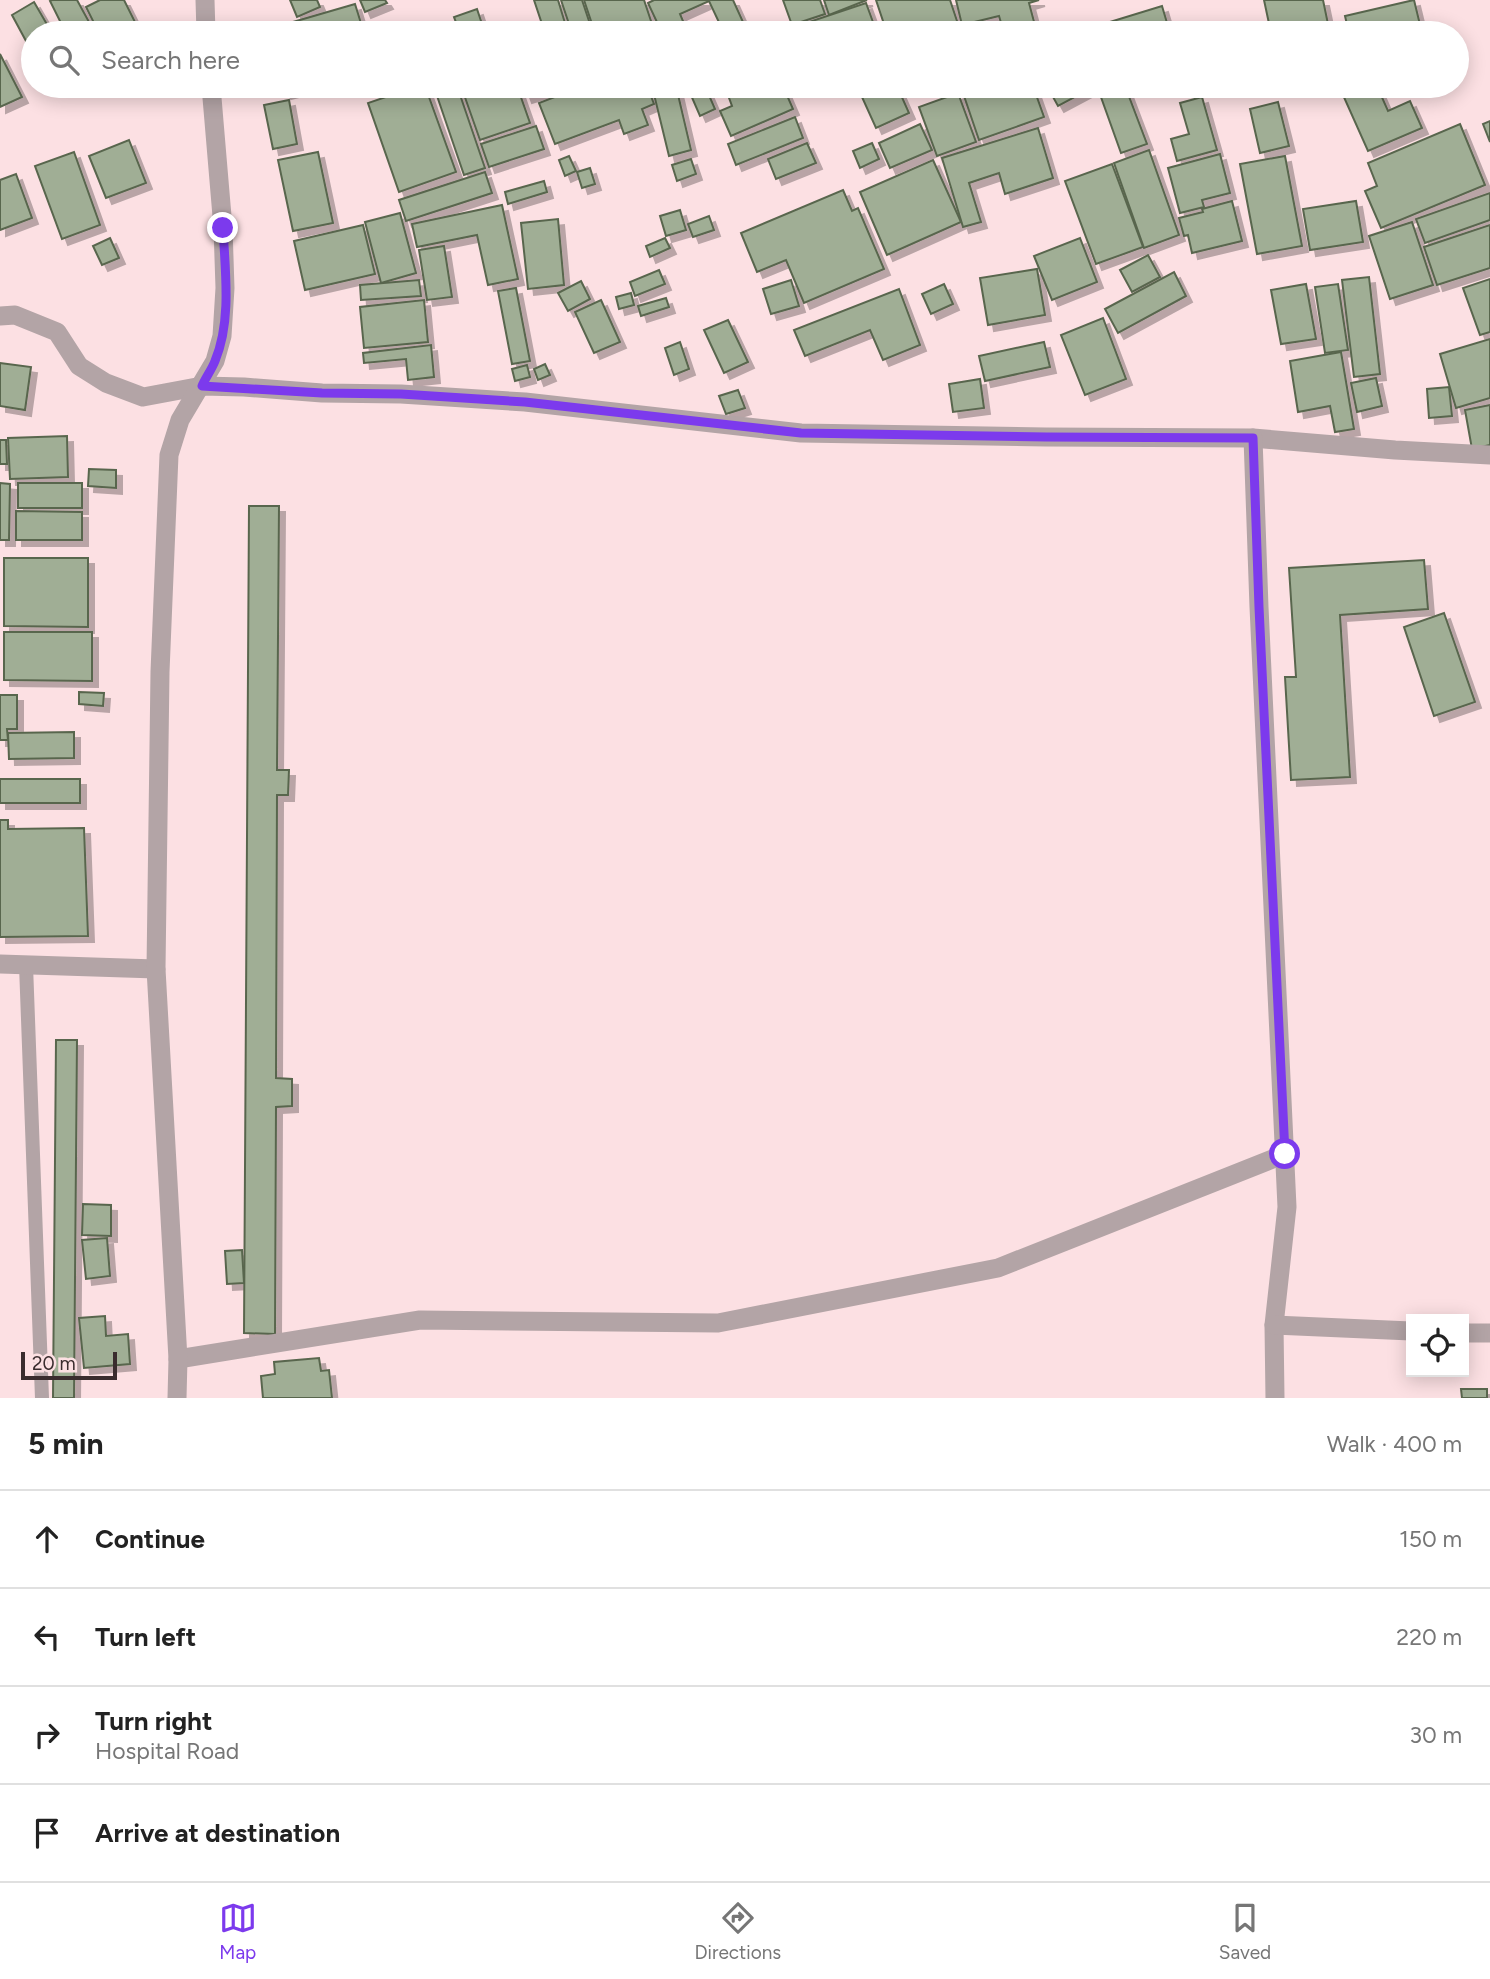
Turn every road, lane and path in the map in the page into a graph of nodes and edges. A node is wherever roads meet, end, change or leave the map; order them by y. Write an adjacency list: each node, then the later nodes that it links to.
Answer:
1 (205, 0): 2 (street)
2 (206, 21)
3 (212, 98): 5 (street)
4 (0, 316): 5 (street)
5 (202, 386): 6 (street); 10 (street)
6 (1253, 438): 7 (street); 11 (street)
7 (1490, 455)
8 (0, 964): 9 (street)
9 (26, 965): 10 (street); 17 (lane)
10 (156, 968): 16 (street)
11 (1285, 1154): 12 (street); 16 (street)
12 (1274, 1325): 13 (street); 19 (street)
13 (1406, 1331)
14 (1469, 1333): 15 (street)
15 (1490, 1333)
16 (178, 1359): 18 (street)
17 (42, 1398)
18 (177, 1398)
19 (1275, 1398)

